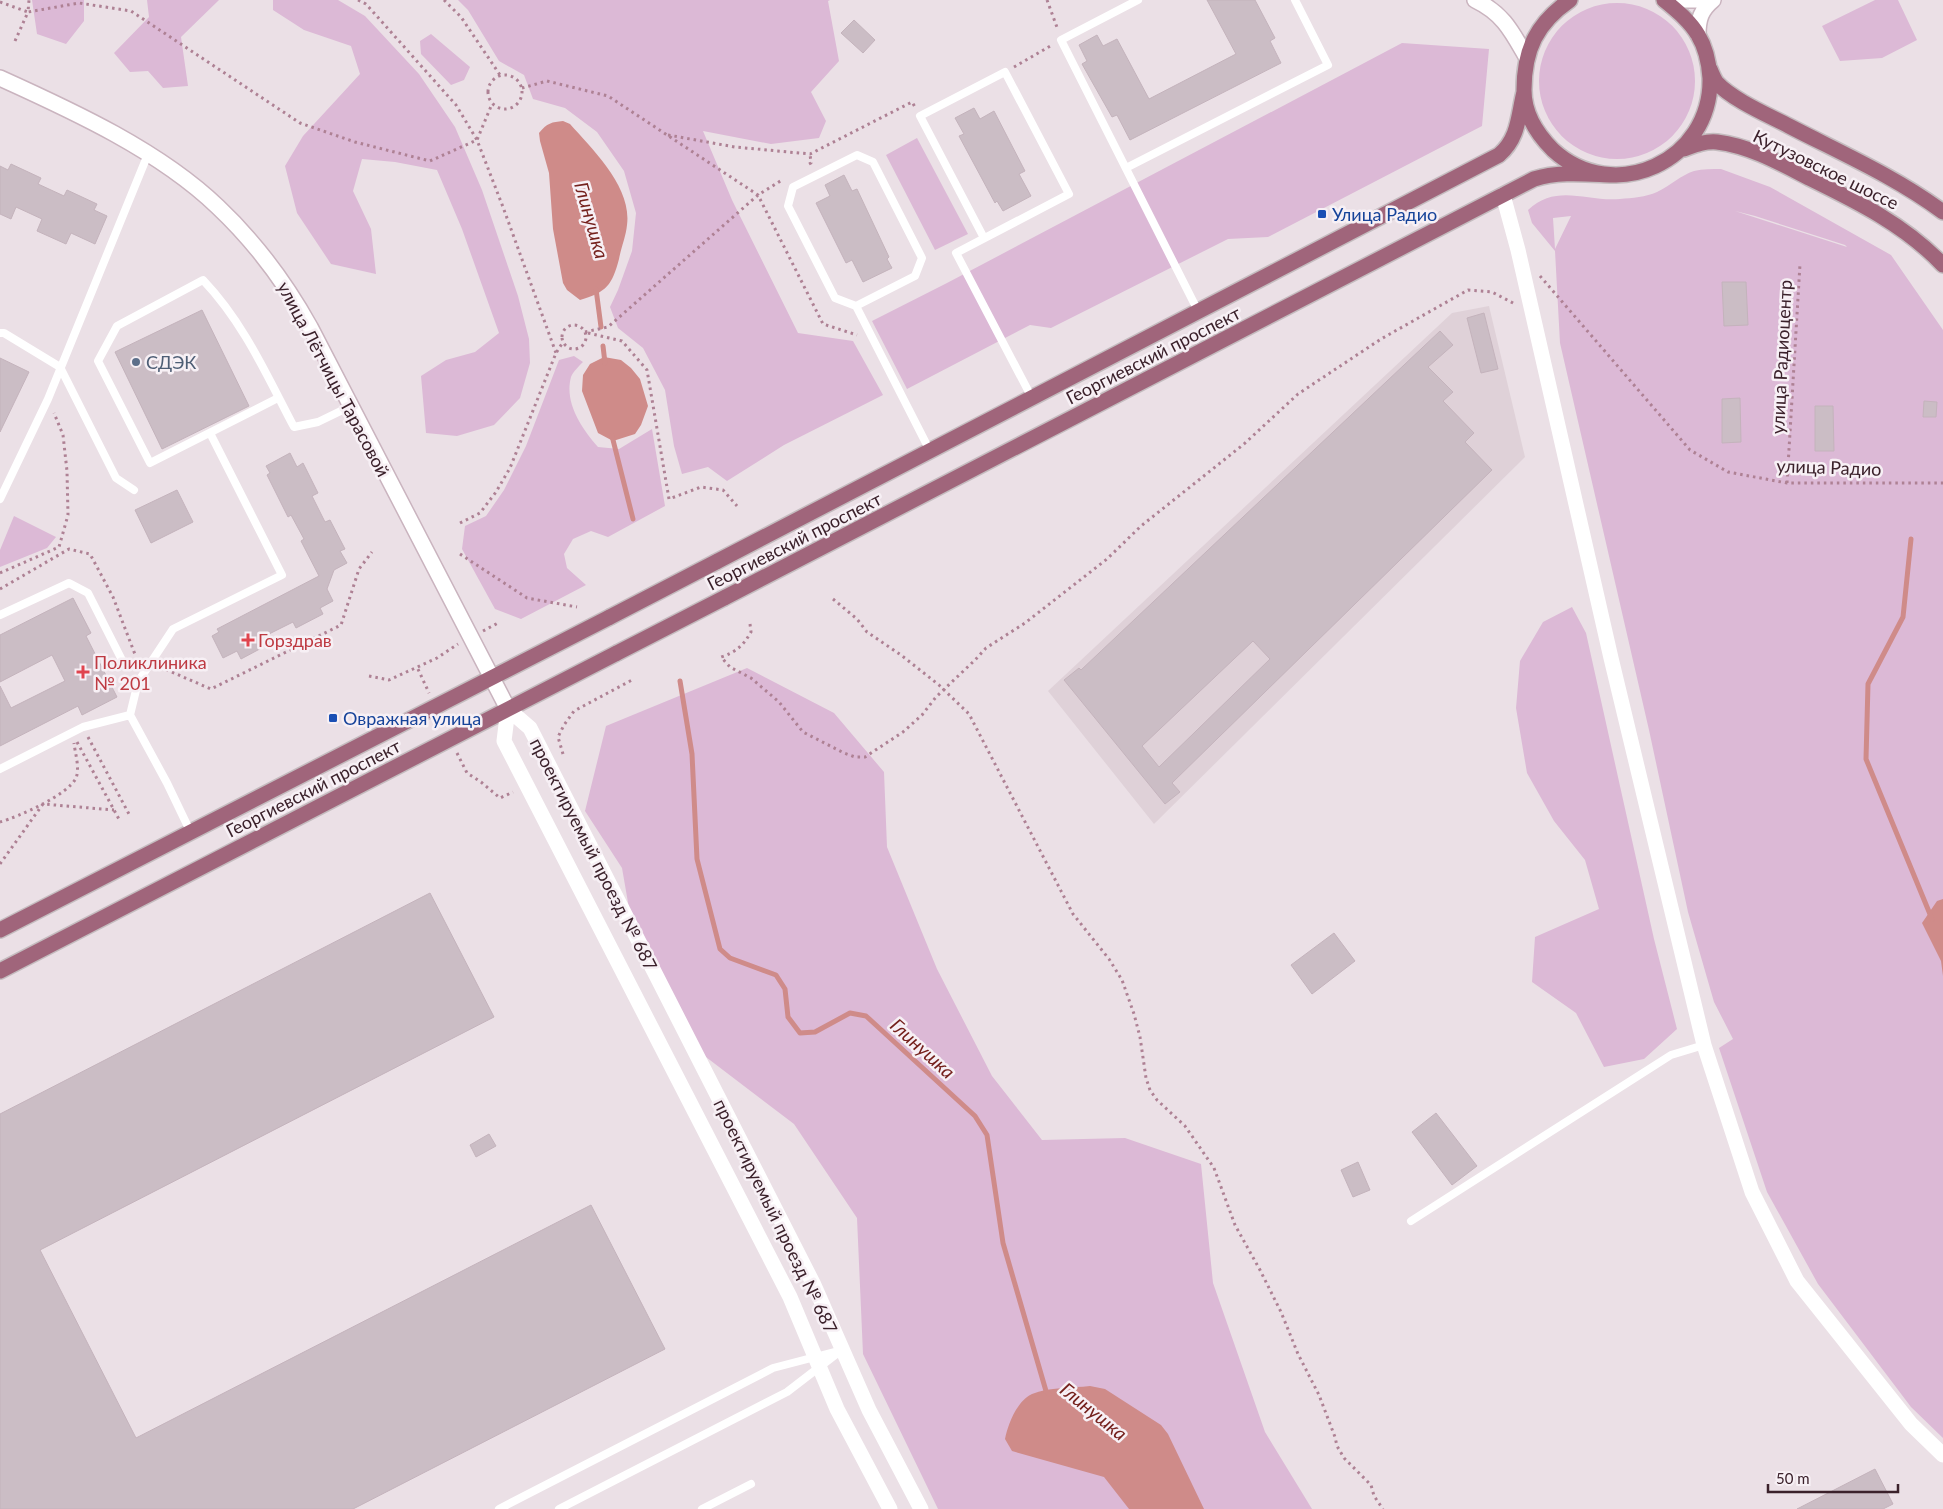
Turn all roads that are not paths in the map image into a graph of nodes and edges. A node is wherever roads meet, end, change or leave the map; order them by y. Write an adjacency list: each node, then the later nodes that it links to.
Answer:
1 (1138, 0): 16 (lane)
2 (1295, 0): 16 (lane)
3 (1475, 0): 10 (street)
4 (1570, 0): 10 (main road)
5 (1664, 0): 9 (main road)
6 (1678, 0): 7 (street)
7 (1700, 0)
8 (1714, 0): 9 (street)
9 (1698, 35): 11 (main road)
10 (1527, 58): 13 (main road)
11 (1710, 68): 14 (main road); 19 (main road, Кутузовское шоссе)
12 (0, 78): 15 (street, улица Лётчицы Тарасовой)
13 (1524, 92): 17 (main road); 25 (main road, Георгиевский проспект)
14 (1680, 151): 17 (main road); 23 (main road, Кутузовское шоссе)
15 (148, 154): 27 (lane); 30 (street, улица Лётчицы Тарасовой)
16 (1126, 168): 25 (lane)
17 (1612, 175): 18 (main road, Георгиевский проспект)
18 (1503, 195): 38 (main road, Георгиевский проспект, bridge); 44 (street)
19 (1923, 197): 20 (lane); 21 (main road, Кутузовское шоссе)
20 (1943, 208)
21 (1943, 212)
22 (984, 238): 22 (lane); 29 (lane)
23 (1943, 266)
24 (856, 306): 24 (lane); 32 (lane)
25 (1198, 311): 29 (main road, Георгиевский проспект)
26 (0, 333): 27 (lane)
27 (60, 367): 33 (lane); 34 (lane)
28 (278, 398): 30 (lane); 31 (lane); 31 (lane)
29 (1032, 398): 32 (main road, Георгиевский проспект)
30 (351, 406): 37 (street, улица Лётчицы Тарасовой)
31 (210, 433): 39 (lane)
32 (930, 450): 37 (main road, Георгиевский проспект, bridge)
33 (134, 490)
34 (0, 499)
35 (0, 615): 36 (lane)
36 (124, 664)
37 (491, 678): 38 (street, улица Лётчицы Тарасовой); 41 (main road, Георгиевский проспект)
38 (508, 709): 43 (main road, Георгиевский проспект); 46 (street, проектируемый проезд № 687); 47 (street, проектируемый проезд № 687)
39 (130, 715): 40 (lane); 41 (lane)
40 (0, 770)
41 (191, 833): 42 (main road, Георгиевский проспект)
42 (0, 930)
43 (0, 971)
44 (1704, 1044): 45 (lane); 48 (street)
45 (1412, 1221)
46 (842, 1350): 47 (lane); 54 (street, проектируемый проезд № 687)
47 (817, 1362): 50 (lane); 51 (lane); 53 (street, проектируемый проезд № 687)
48 (1943, 1455)
49 (751, 1484): 52 (lane)
50 (499, 1509)
51 (559, 1509)
52 (702, 1509)
53 (890, 1509)
54 (921, 1509)

